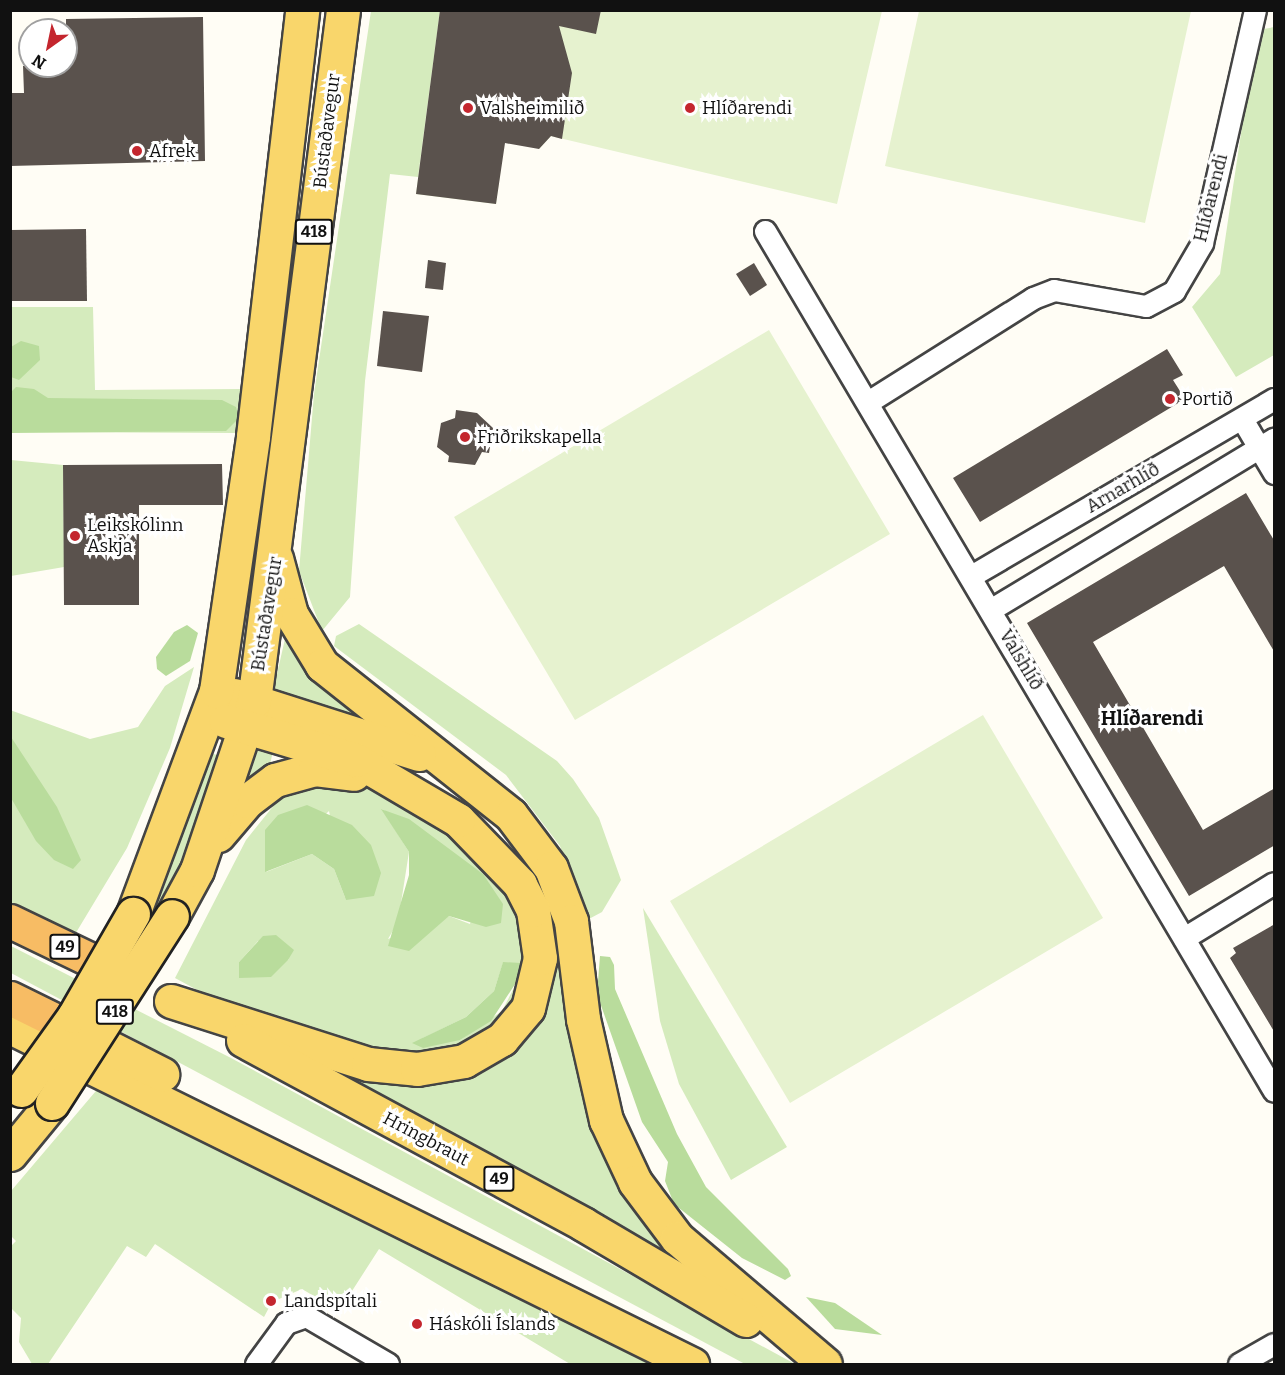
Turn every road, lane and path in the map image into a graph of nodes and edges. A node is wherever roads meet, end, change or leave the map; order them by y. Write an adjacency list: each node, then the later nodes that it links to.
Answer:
1 (302, 10): 13 (main road, Bústaðavegur / 418)
2 (343, 10): 10 (main road, Bústaðavegur / 418)
3 (1255, 10): 6 (street, Hlíðarendi)
4 (765, 231): 6 (street, Valshlíð)
5 (1275, 399): 7 (street, Arnarhlíð)
6 (867, 402): 11 (street, Valshlíð)
7 (1242, 419): 8 (street); 11 (street, Arnarhlíð)
8 (1267, 444): 9 (street); 12 (street, Arnarhlíð)
9 (1275, 473)
10 (276, 558): 14 (main road, Bústaðavegur / 418); 15 (main road)
11 (971, 576): 12 (street, Valshlíð)
12 (990, 610): 20 (street, Valshlíð)
13 (213, 703): 14 (main road); 27 (main road, Bústaðavegur / 418, bridge)
14 (251, 714): 15 (main road); 16 (main road); 17 (main road, Bústaðavegur / 418)
15 (456, 772): 34 (main road)
16 (416, 792): 17 (main road); 23 (main road)
17 (197, 870): 28 (main road, Bústaðavegur / 418, bridge)
18 (1275, 883): 20 (street)
19 (10, 921): 21 (highway, 49)
20 (1184, 938): 26 (street, Valshlíð)
21 (120, 974): 23 (main road, Hringbraut / 49)
22 (10, 998): 25 (highway)
23 (171, 1001): 34 (main road, Hringbraut / 49)
24 (10, 1027): 32 (main road)
25 (83, 1034): 33 (main road)
26 (1275, 1091)
27 (15, 1097)
28 (10, 1154)
29 (1275, 1344): 35 (street)
30 (256, 1365): 31 (street)
31 (388, 1365)
32 (692, 1365)
33 (699, 1365)
34 (824, 1365)
35 (1239, 1365)

